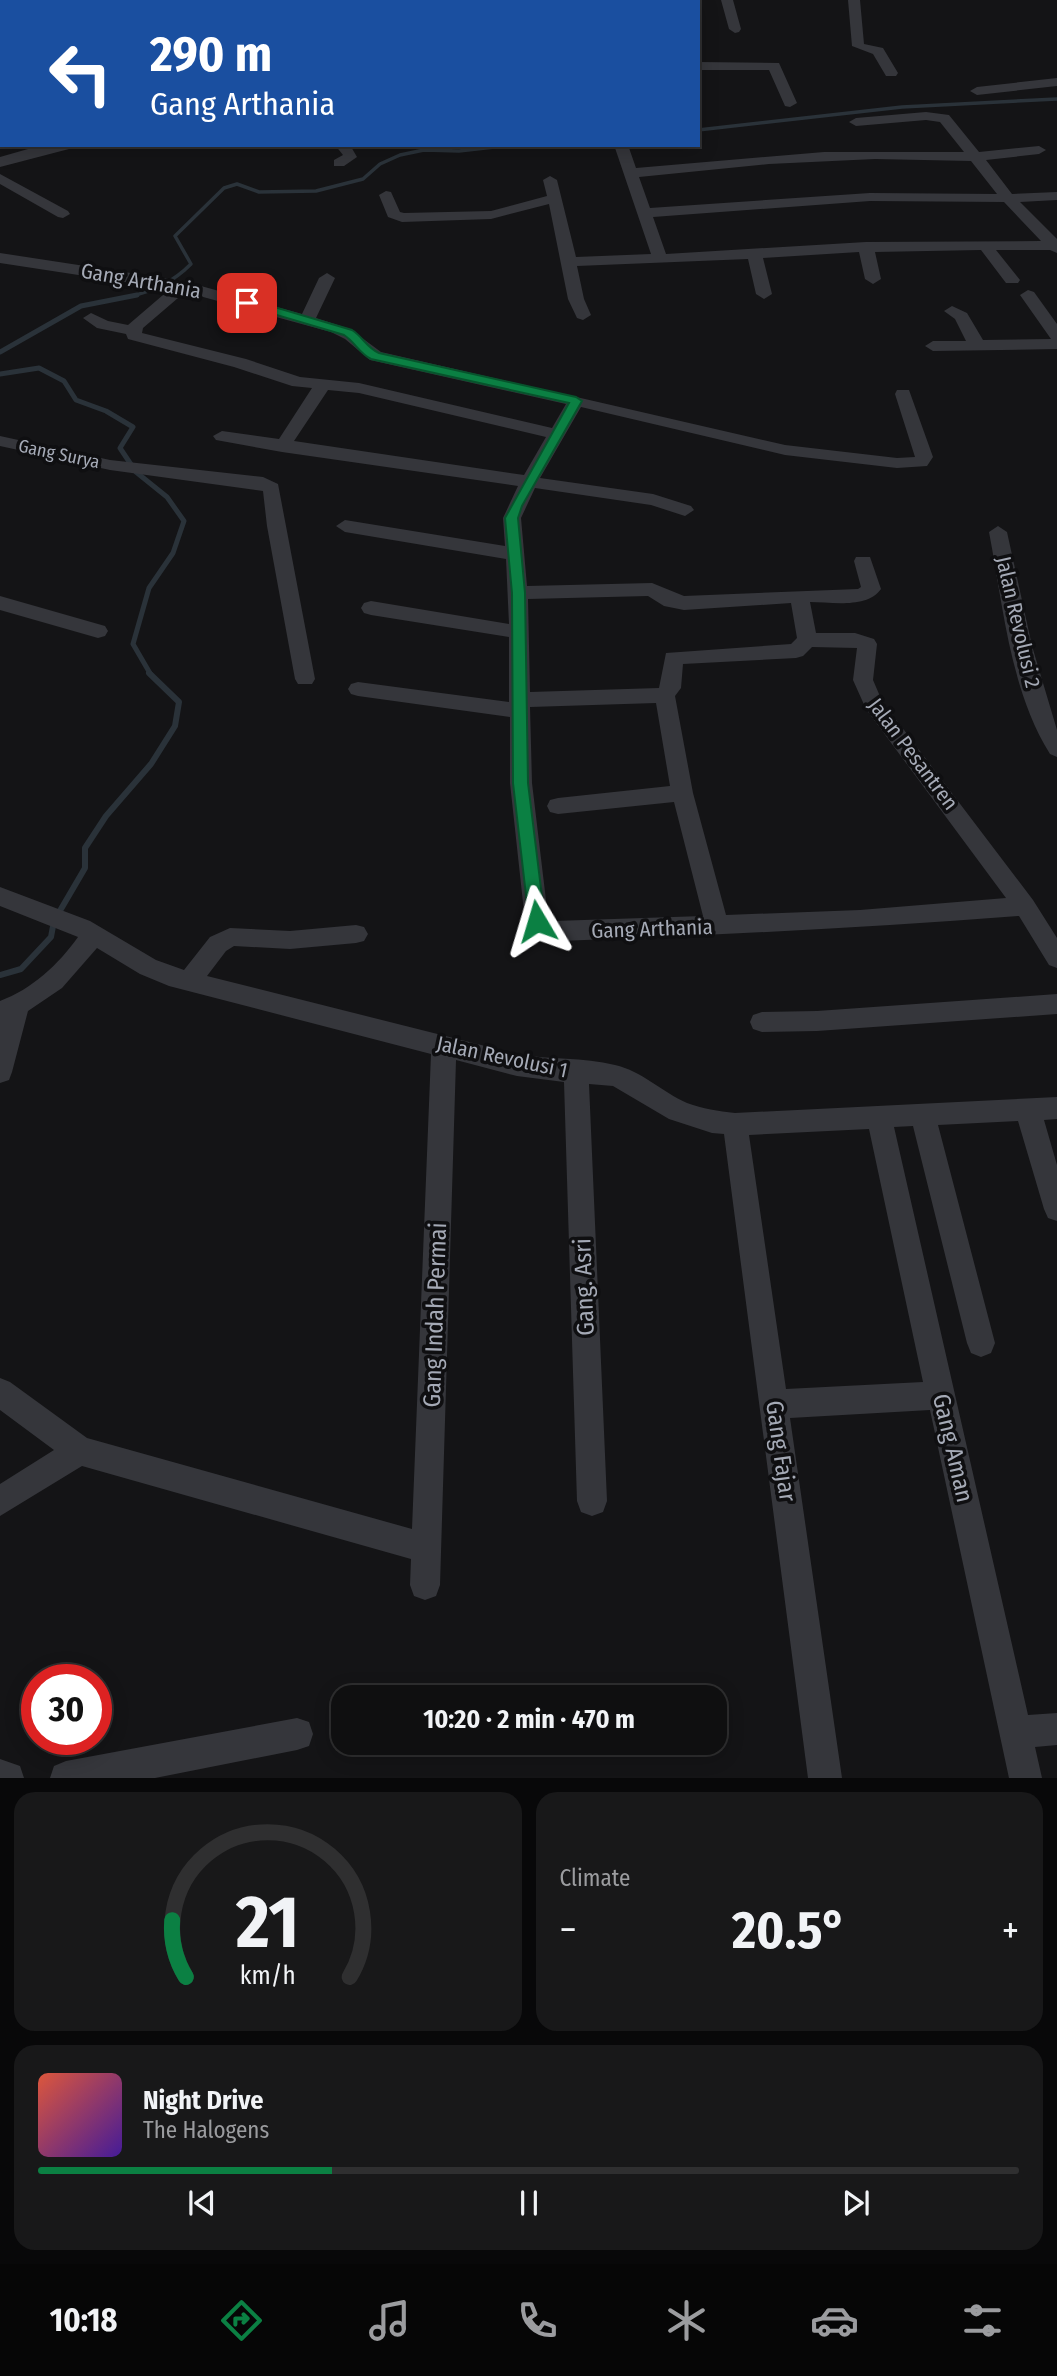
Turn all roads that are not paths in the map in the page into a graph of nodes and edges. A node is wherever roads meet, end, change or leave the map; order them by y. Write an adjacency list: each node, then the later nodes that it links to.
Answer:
1 (727, 0): 3 (street)
2 (854, 0): 5 (street)
3 (735, 29)
4 (700, 66): 8 (street)
5 (891, 73)
6 (1057, 82): 7 (street)
7 (977, 91)
8 (790, 103)
9 (856, 121): 14 (street)
10 (56, 147): 15 (street)
11 (344, 147): 16 (street)
12 (622, 147): 17 (street)
13 (1039, 150): 14 (street)
14 (975, 156): 17 (street); 23 (street)
15 (0, 162)
16 (339, 163)
17 (632, 173): 24 (street)
18 (0, 178): 25 (street)
19 (550, 180): 22 (street)
20 (386, 195): 22 (street)
21 (1057, 196): 23 (street)
22 (555, 198): 32 (street)
23 (1010, 200): 24 (street); 27 (street)
24 (645, 213): 31 (street)
25 (63, 214)
26 (985, 246): 27 (street); 28 (street); 35 (street)
27 (1056, 246)
28 (866, 247): 29 (street); 34 (street)
29 (754, 254): 31 (street); 37 (street)
30 (0, 258): 36 (street, Gang Arthania)
31 (660, 259): 32 (street)
32 (569, 262): 40 (street)
33 (327, 278): 42 (street)
34 (873, 279)
35 (1012, 280)
36 (173, 284): 42 (street, Gang Arthania); 43 (street)
37 (764, 294)
38 (1028, 295): 44 (street)
39 (952, 311): 46 (street)
40 (583, 315)
41 (91, 318): 43 (street)
42 (308, 319): 50 (street, Gang Arthania)
43 (132, 331): 48 (street)
44 (1057, 335)
45 (1057, 344): 46 (street)
46 (977, 345): 47 (street)
47 (933, 346)
48 (323, 384): 51 (street); 54 (street)
49 (903, 394): 50 (street)
50 (576, 401): 51 (street, Gang Arthania)
51 (556, 435): 57 (street, Gang Arthania)
52 (222, 436): 54 (street)
53 (0, 441): 55 (street, Gang Surya)
54 (282, 447): 57 (street)
55 (125, 467): 56 (street)
56 (177, 474): 70 (street)
57 (529, 482): 58 (street); 61 (street, Gang Arthania)
58 (685, 510)
59 (345, 526): 61 (street)
60 (998, 532): 74 (street, Jalan Revolusi 2)
61 (515, 554): 63 (street, Gang Arthania)
62 (863, 561): 64 (street)
63 (519, 593): 64 (street); 68 (street, Gang Arthania)
64 (799, 596): 69 (street)
65 (0, 603): 67 (street)
66 (371, 608): 68 (street)
67 (98, 631)
68 (520, 632): 73 (street, Gang Arthania)
69 (807, 640): 72 (street); 78 (street, Jalan Pesantren)
70 (305, 679)
71 (358, 689): 73 (street)
72 (665, 695): 73 (street); 75 (street)
73 (521, 705): 79 (street, Gang Arthania)
74 (1057, 749)
75 (682, 793): 76 (street); 79 (street)
76 (558, 807)
77 (10, 899): 80 (street, Jalan Revolusi 1)
78 (1025, 906): 79 (street, Gang Arthania); 82 (street)
79 (717, 926)
80 (88, 931): 83 (street, Jalan Revolusi 1); 85 (street)
81 (356, 934): 83 (street)
82 (1057, 958)
83 (189, 981): 87 (street, Jalan Revolusi 1)
84 (1057, 1004): 86 (street)
85 (8, 1008): 88 (street)
86 (762, 1022)
87 (444, 1046): 89 (street, Jalan Revolusi 1); 103 (street, Gang Indah Permai)
88 (0, 1072)
89 (576, 1073): 94 (street, Jalan Revolusi 1); 102 (street, Gang. Asri)
90 (1057, 1108): 91 (street, Jalan Revolusi 1)
91 (1028, 1110): 92 (street, Jalan Revolusi 1); 95 (street)
92 (923, 1116): 93 (street, Jalan Revolusi 1); 96 (street)
93 (879, 1118): 94 (street, Jalan Revolusi 1); 98 (street, Gang Aman)
94 (735, 1124): 99 (street, Gang Fajar)
95 (1057, 1209)
96 (981, 1343)
97 (0, 1392): 100 (street)
98 (941, 1395): 99 (street); 106 (street, Gang Aman)
99 (775, 1404): 111 (street, Gang Fajar)
100 (80, 1451): 101 (street); 103 (street)
101 (0, 1502)
102 (592, 1502)
103 (426, 1548): 104 (street, Gang Indah Permai)
104 (425, 1585)
105 (1057, 1729): 106 (street)
106 (1016, 1732): 112 (street, Gang Aman)
107 (296, 1734): 110 (street)
108 (0, 1776): 109 (street)
109 (8, 1777)
110 (66, 1777)
111 (825, 1777)
112 (1026, 1777)

